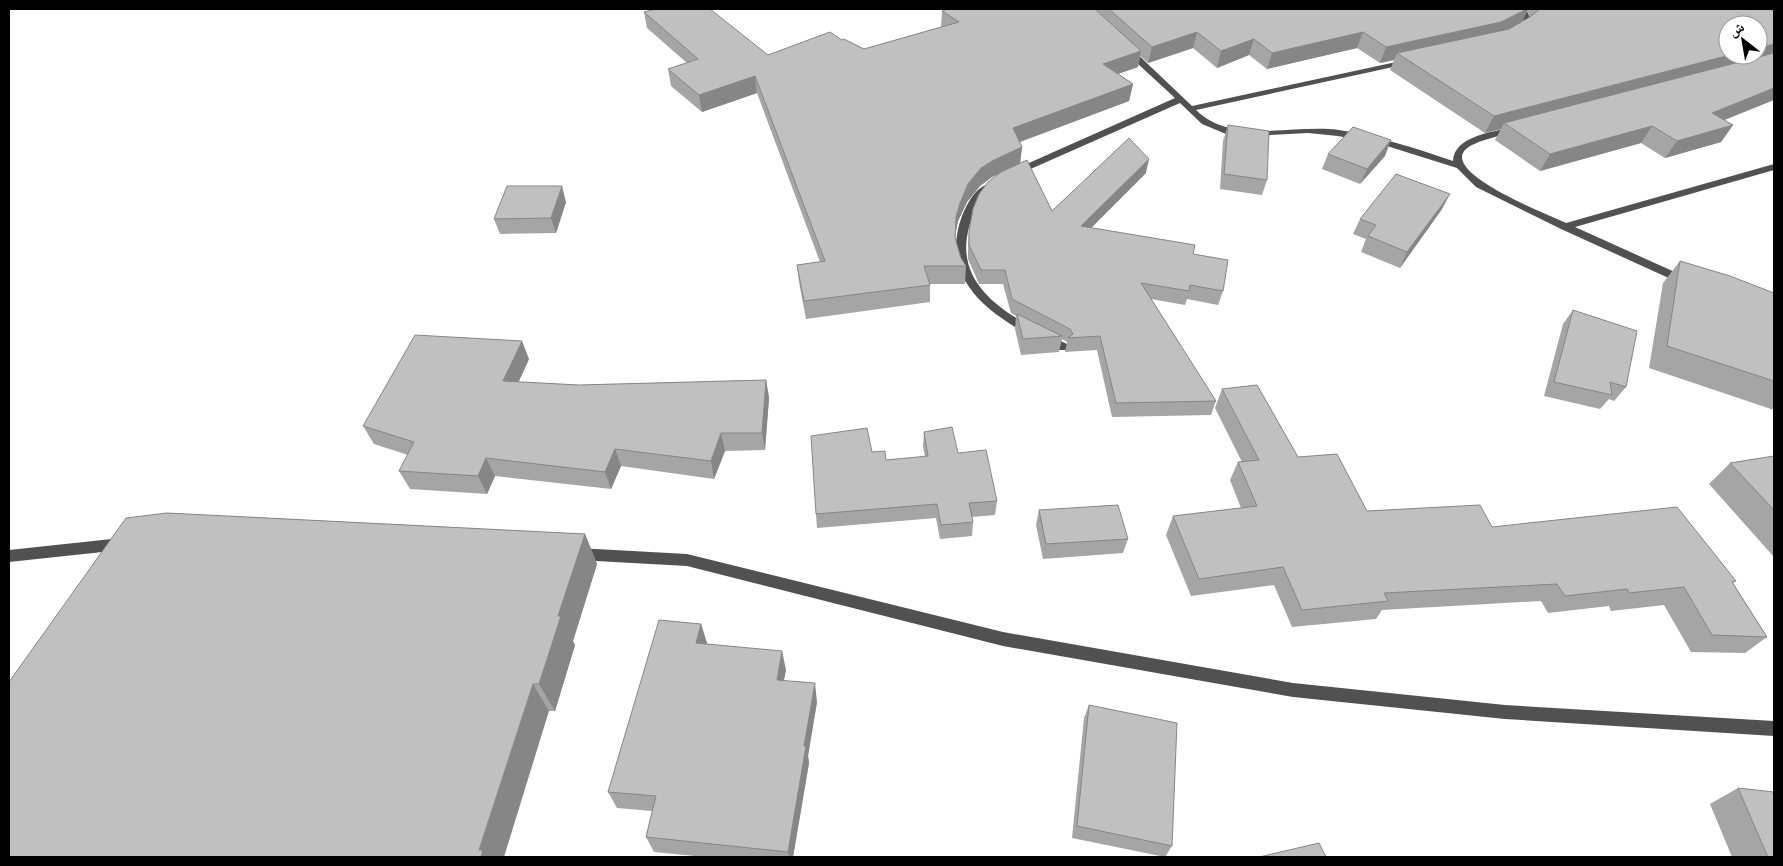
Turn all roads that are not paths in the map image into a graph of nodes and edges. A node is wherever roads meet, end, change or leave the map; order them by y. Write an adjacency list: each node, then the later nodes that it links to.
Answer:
1 (1520, 9): 2 (street)
2 (1513, 34)
3 (1118, 42): 5 (street)
4 (1421, 58): 6 (street)
5 (1181, 99): 6 (street); 12 (street)
6 (1190, 109): 8 (street)
7 (1526, 127): 8 (street)
8 (1459, 166): 10 (street)
9 (1774, 167): 10 (street)
10 (1565, 228): 11 (street)
11 (1693, 285)
12 (1063, 347)
13 (136, 542): 15 (street)
14 (568, 553): 16 (street)
15 (9, 556)
16 (1774, 729)

